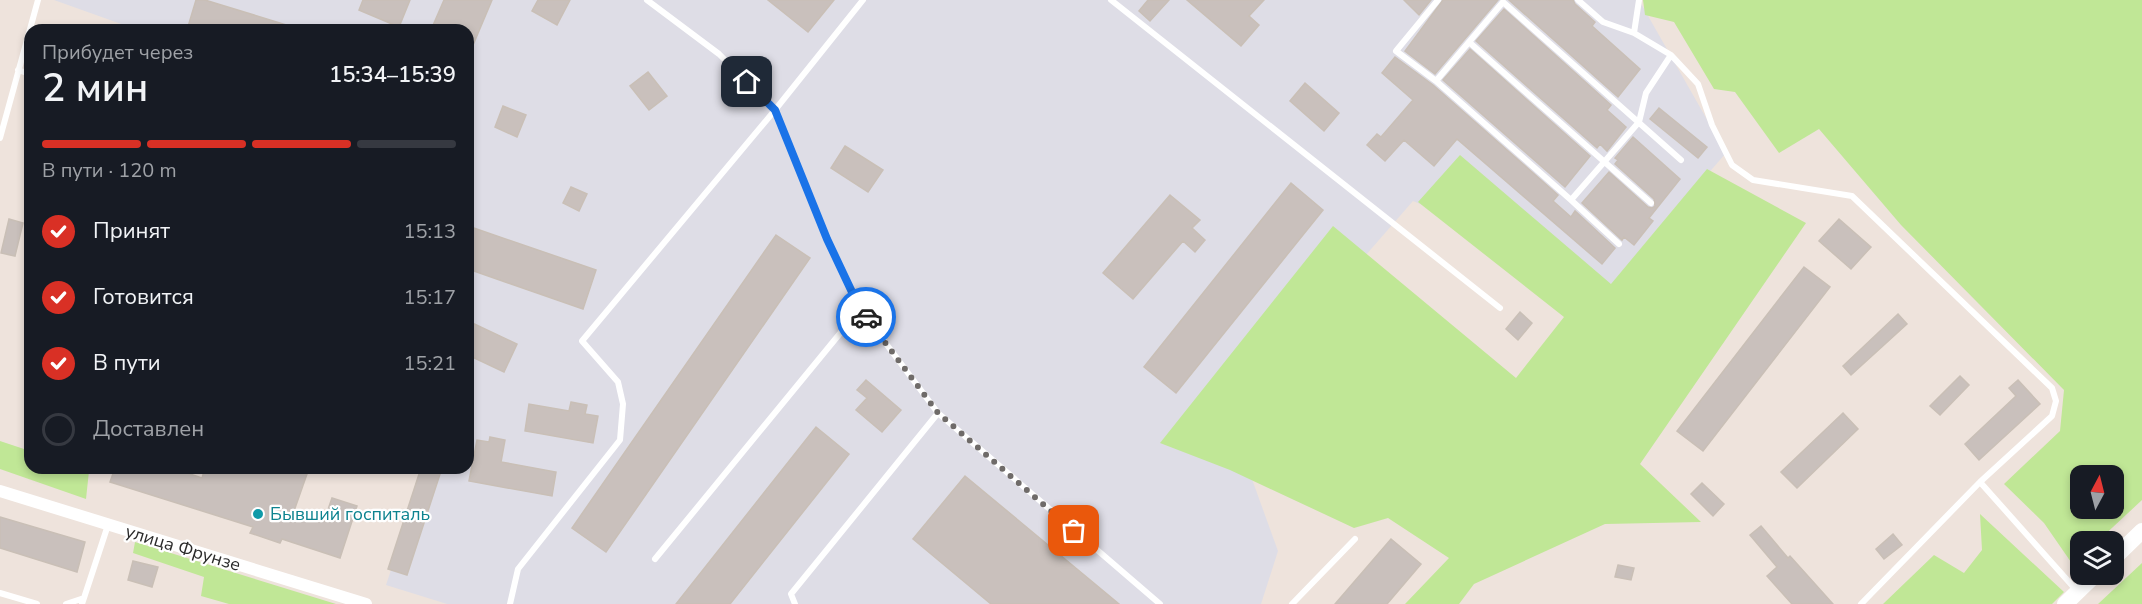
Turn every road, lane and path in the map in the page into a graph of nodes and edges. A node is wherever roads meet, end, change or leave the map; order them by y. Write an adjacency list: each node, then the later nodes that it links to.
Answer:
1 (38, 0): 9 (lane)
2 (647, 0): 17 (lane)
3 (863, 0): 17 (lane)
4 (1111, 0): 25 (lane)
5 (1438, 0): 16 (lane)
6 (1578, 0): 10 (lane)
7 (1639, 0): 10 (lane)
8 (1504, 1): 11 (lane); 18 (lane)
9 (31, 24)
10 (1634, 33): 13 (lane)
11 (1469, 42): 16 (lane); 20 (lane)
12 (24, 49): 14 (lane)
13 (1671, 55): 18 (lane); 28 (lane)
14 (18, 70): 15 (lane); 19 (lane)
15 (24, 72)
16 (1436, 81): 22 (lane)
17 (775, 110): 26 (lane); 43 (lane)
18 (1639, 122): 20 (lane); 21 (lane)
19 (0, 138)
20 (1605, 160): 22 (lane); 23 (lane)
21 (1681, 160)
22 (1571, 200): 24 (lane)
23 (1652, 203)
24 (1619, 243)
25 (1500, 308)
26 (860, 309): 27 (lane); 34 (lane)
27 (938, 413): 44 (lane); 45 (lane)
28 (1980, 482): 36 (lane); 47 (lane)
29 (0, 492): 30 (street, улица Фрунзе)
30 (108, 525): 38 (lane); 39 (street, улица Фрунзе)
31 (2141, 535): 33 (main road)
32 (1355, 539): 46 (lane)
33 (2124, 549)
34 (655, 559)
35 (2085, 585): 36 (main road)
36 (2078, 592): 48 (main road)
37 (0, 593): 40 (lane)
38 (83, 601): 41 (lane)
39 (350, 601): 42 (street, улица Фрунзе)
40 (37, 604)
41 (66, 604)
42 (366, 604)
43 (510, 604)
44 (795, 604)
45 (1160, 604)
46 (1292, 604)
47 (1861, 604)
48 (2065, 604)

